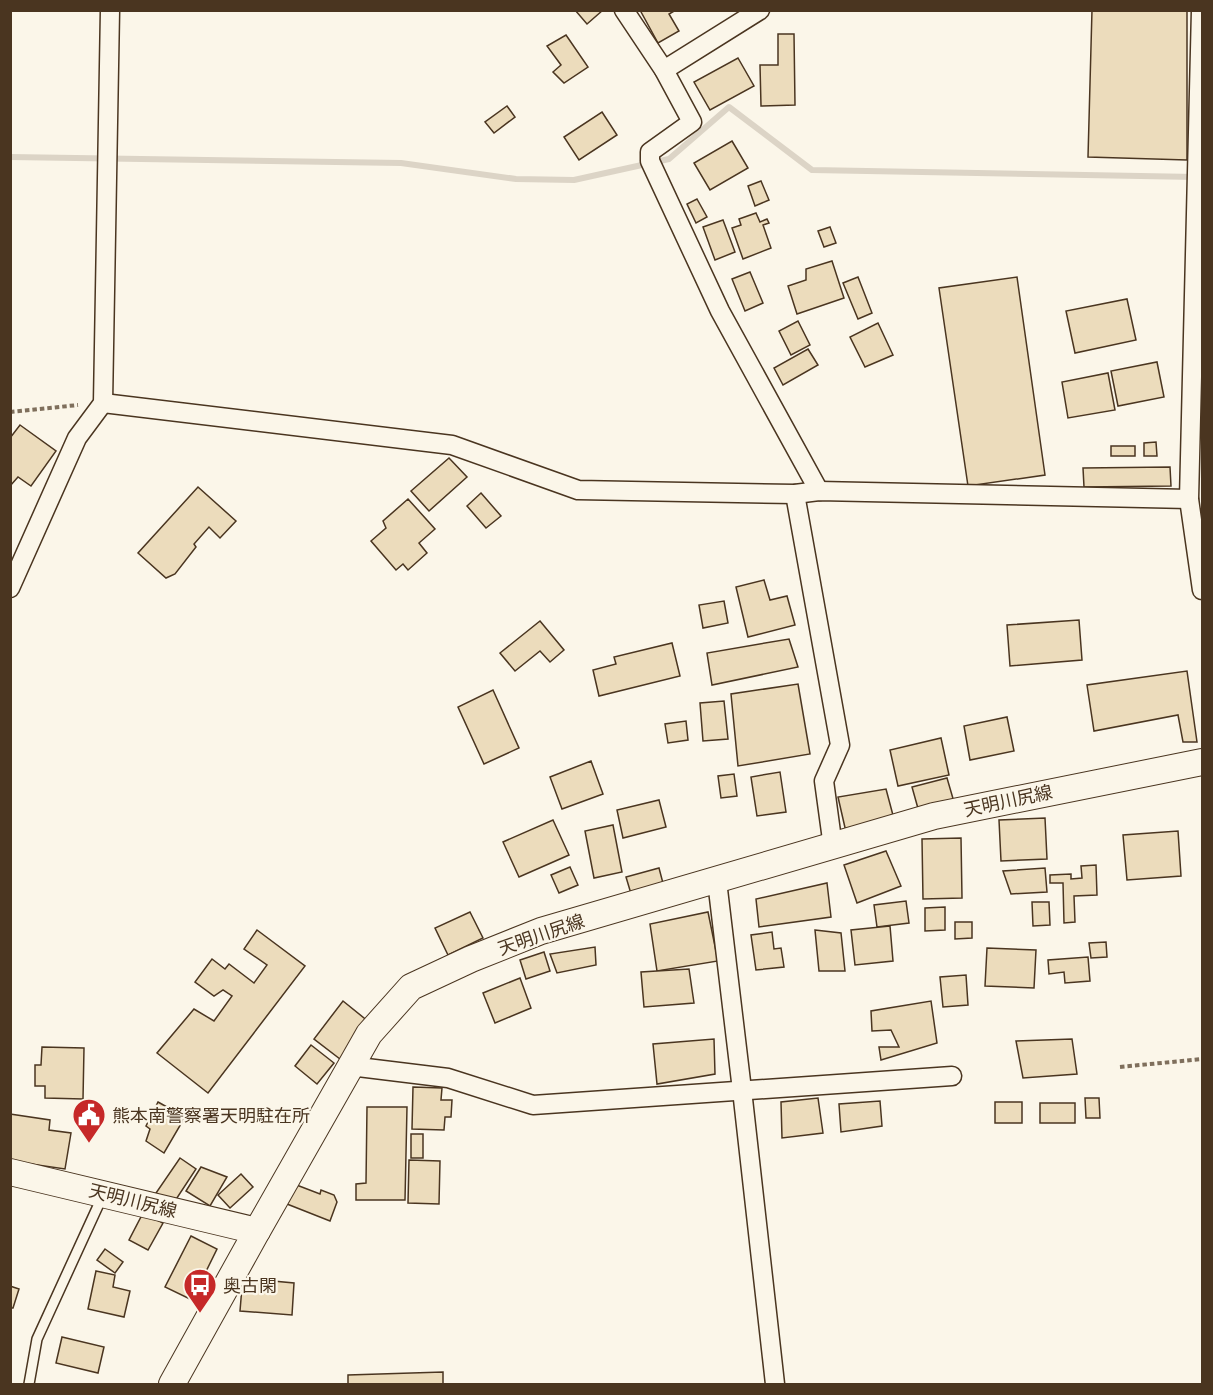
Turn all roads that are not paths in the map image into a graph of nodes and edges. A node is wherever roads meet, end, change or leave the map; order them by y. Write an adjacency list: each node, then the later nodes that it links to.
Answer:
1 (110, 10): 6 (street)
2 (624, 10): 5 (street)
3 (760, 10): 5 (street)
4 (1201, 10): 9 (street)
5 (664, 70): 7 (street)
6 (103, 403): 8 (street); 10 (street)
7 (819, 491): 8 (street); 9 (street)
8 (795, 494): 13 (street)
9 (1189, 499): 11 (street)
10 (10, 588)
11 (1203, 590)
12 (1203, 762): 13 (main road, 天明川尻線)
13 (833, 847): 14 (main road, 天明川尻線)
14 (717, 881): 15 (main road, 天明川尻線); 17 (street)
15 (350, 1066): 17 (street); 20 (main road, 天明川尻線)
16 (952, 1076): 17 (street)
17 (742, 1090): 23 (street)
18 (10, 1172): 19 (main road, 天明川尻線)
19 (104, 1193): 20 (main road, 天明川尻線); 21 (lane)
20 (257, 1231): 22 (main road)
21 (29, 1384)
22 (172, 1384)
23 (775, 1384)

